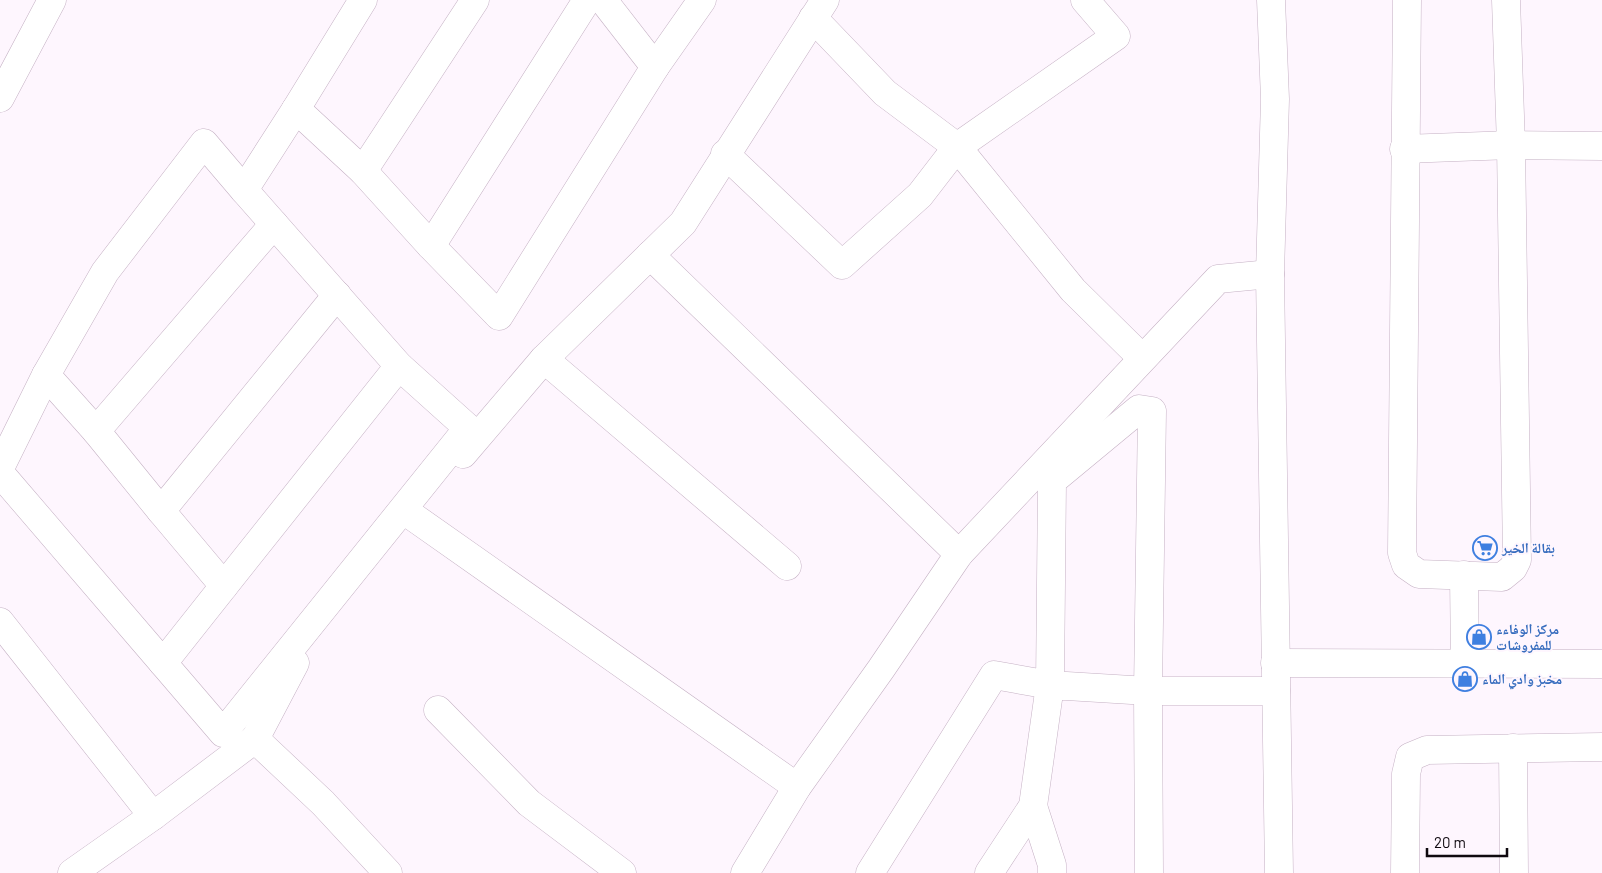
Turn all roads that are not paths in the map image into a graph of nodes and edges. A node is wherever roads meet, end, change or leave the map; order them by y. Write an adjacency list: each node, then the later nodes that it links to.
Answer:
1 (52, 0): 13 (street)
2 (363, 0): 14 (street)
3 (475, 0): 20 (street)
4 (587, 0): 23 (street)
5 (603, 0): 12 (street)
6 (702, 0): 12 (street)
7 (1085, 0): 17 (street)
8 (1271, 0): 25 (street)
9 (1407, 0): 18 (street)
10 (1506, 0): 15 (street)
11 (819, 9): 17 (street); 19 (street)
12 (654, 67): 23 (street)
13 (0, 98)
14 (296, 109): 20 (street); 21 (street)
15 (1511, 145): 16 (street); 18 (street); 38 (street)
16 (1602, 146)
17 (957, 148): 19 (street); 27 (street)
18 (1404, 149): 38 (street)
19 (725, 154): 24 (street)
20 (363, 171): 23 (street)
21 (244, 190): 22 (street); 30 (street)
22 (274, 224): 26 (street); 31 (street)
23 (431, 246)
24 (650, 255): 28 (street); 36 (street)
25 (1270, 274): 27 (street); 42 (street)
26 (337, 295): 29 (street); 34 (street)
27 (1142, 358): 36 (street)
28 (544, 359): 35 (street); 37 (street)
29 (399, 366): 39 (street); 41 (street)
30 (46, 375): 31 (street); 32 (street)
31 (96, 431): 34 (street)
32 (0, 468)
33 (0, 472): 41 (street)
34 (161, 511): 39 (street)
35 (412, 516): 49 (street); 52 (street)
36 (959, 554): 52 (street)
37 (787, 566)
38 (1464, 575): 43 (street)
39 (224, 586): 41 (street)
40 (0, 622): 54 (street)
41 (163, 663)
42 (1276, 663): 43 (street); 47 (street)
43 (1465, 664): 44 (street)
44 (1602, 664)
45 (1050, 685): 46 (street); 46 (street); 53 (street); 59 (street)
46 (1148, 691): 47 (street); 62 (street)
47 (1276, 691): 63 (street)
48 (438, 710): 57 (street)
49 (255, 739): 54 (street); 56 (street)
50 (1602, 747): 51 (street)
51 (1513, 748): 64 (street); 65 (street)
52 (797, 787): 58 (street)
53 (1033, 806): 60 (street); 61 (street)
54 (154, 816): 55 (street)
55 (72, 873)
56 (388, 873)
57 (622, 873)
58 (745, 873)
59 (870, 873)
60 (989, 873)
61 (1052, 873)
62 (1149, 873)
63 (1278, 873)
64 (1405, 873)
65 (1514, 873)

